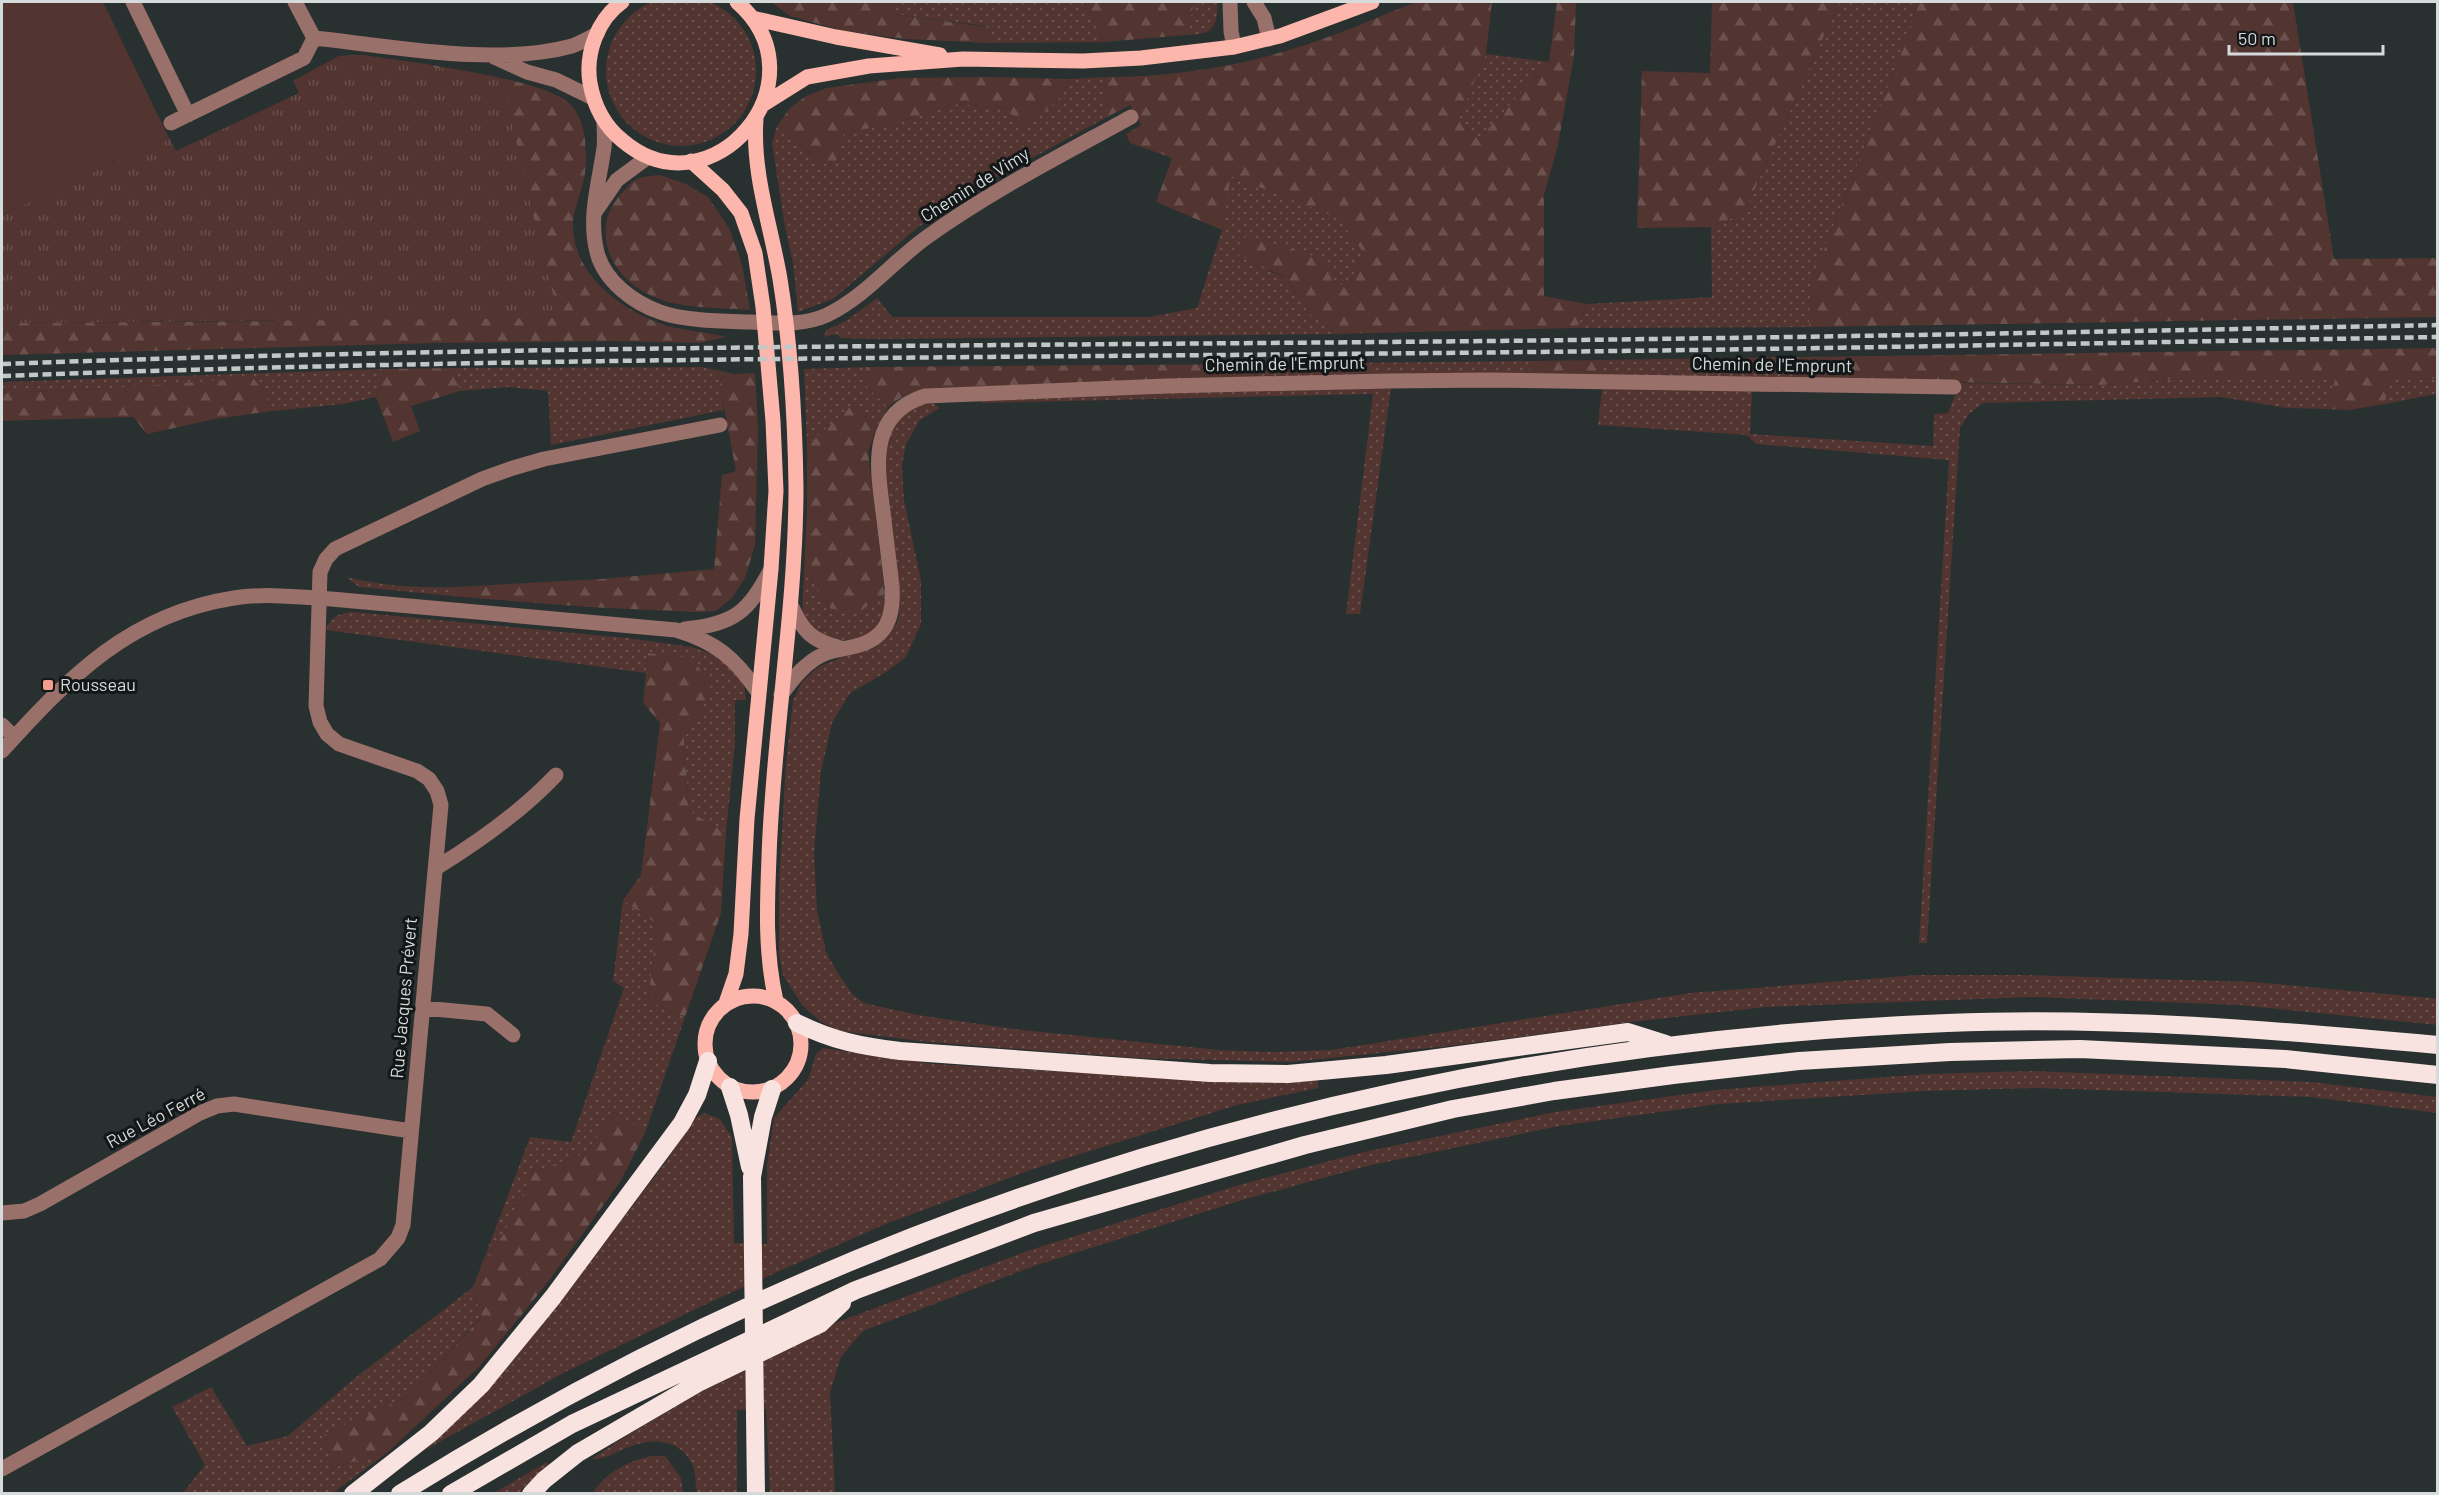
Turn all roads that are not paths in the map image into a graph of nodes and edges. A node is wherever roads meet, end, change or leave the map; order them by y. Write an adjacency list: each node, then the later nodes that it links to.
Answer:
1 (133, 2): 17 (street)
2 (295, 2): 10 (street)
3 (622, 2): 9 (main road)
4 (736, 2): 8 (main road)
5 (1230, 2): 12 (street)
6 (1254, 2): 11 (street)
7 (1372, 2): 11 (main road)
8 (752, 18): 14 (main road); 16 (main road)
9 (597, 34): 13 (street); 15 (main road)
10 (314, 38): 13 (street); 17 (street)
11 (1269, 39): 12 (main road)
12 (1234, 47): 14 (main road)
13 (491, 56): 15 (street)
14 (963, 59): 16 (main road)
15 (593, 98): 20 (main road)
16 (764, 104): 19 (main road)
17 (188, 115): 21 (street)
18 (1131, 117): 24 (street, Chemin de Vimy)
19 (756, 119): 23 (main road); 29 (main road)
20 (604, 121): 22 (main road); 24 (street, Chemin de Vimy)
21 (171, 123)
22 (648, 157): 23 (main road); 24 (street)
23 (691, 161): 27 (main road)
24 (594, 214)
25 (1954, 387): 31 (street, Chemin de l'Emprunt)
26 (720, 425): 28 (street, Rue Jacques Prévert)
27 (771, 569): 30 (street); 32 (main road)
28 (320, 598): 30 (street); 35 (street); 38 (street, Rue Jacques Prévert)
29 (791, 605): 31 (street); 33 (main road)
30 (676, 630): 32 (street)
31 (841, 648): 33 (street, Chemin de l'Emprunt)
32 (758, 692): 40 (main road)
33 (781, 695): 39 (main road)
34 (2, 725): 35 (street)
35 (14, 737): 36 (street)
36 (2, 751)
37 (556, 775): 38 (street)
38 (436, 868): 41 (street, Rue Jacques Prévert)
39 (776, 1001): 40 (main road); 42 (main road)
40 (726, 1003): 46 (main road)
41 (423, 1008): 43 (street); 50 (street, Rue Jacques Prévert)
42 (797, 1023): 44 (highway); 49 (main road)
43 (513, 1035)
44 (1671, 1045): 45 (highway); 56 (highway)
45 (2438, 1046)
46 (708, 1061): 48 (main road); 55 (highway)
47 (2438, 1075): 53 (highway)
48 (730, 1087): 49 (main road); 51 (highway)
49 (772, 1089): 51 (highway)
50 (411, 1131): 52 (street, Rue Léo Ferré); 54 (street, Rue Jacques Prévert)
51 (752, 1177): 59 (highway)
52 (2, 1213)
53 (856, 1290): 57 (highway); 58 (highway)
54 (2, 1469)
55 (353, 1494)
56 (400, 1494)
57 (451, 1494)
58 (531, 1494)
59 (756, 1494)

